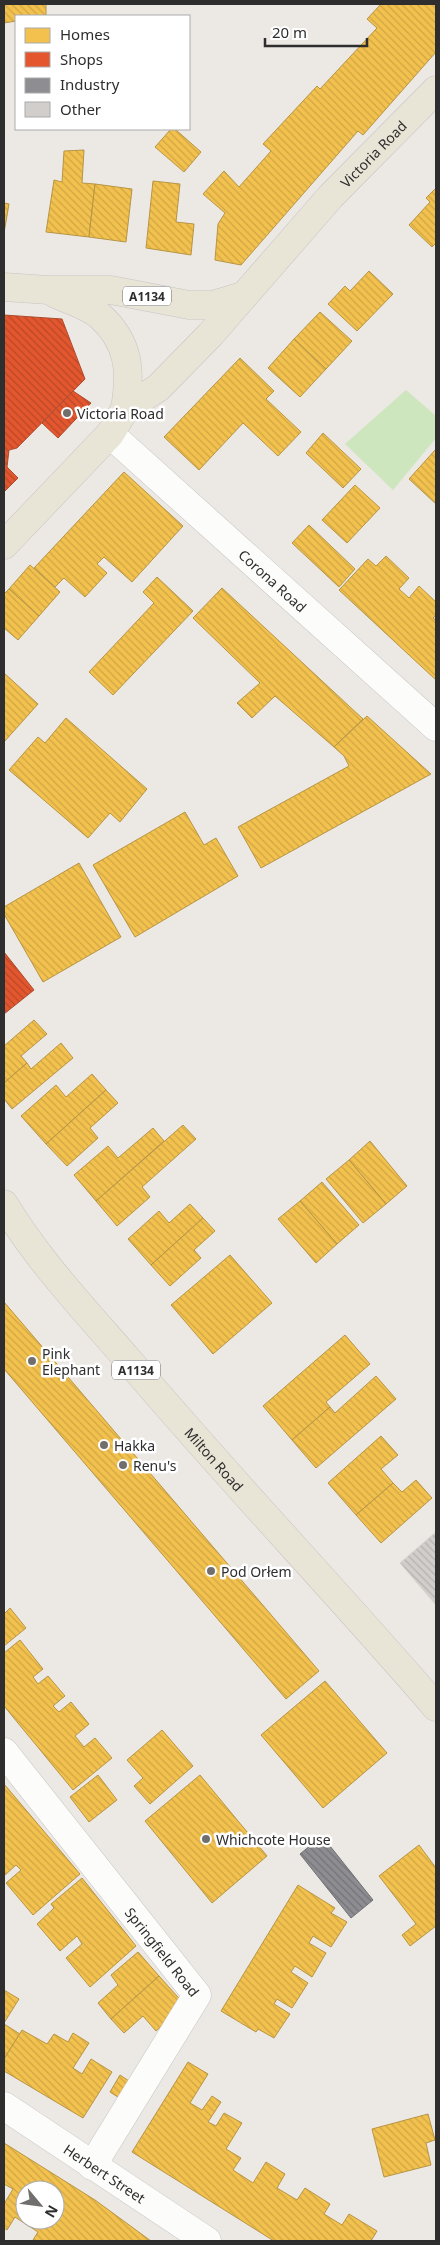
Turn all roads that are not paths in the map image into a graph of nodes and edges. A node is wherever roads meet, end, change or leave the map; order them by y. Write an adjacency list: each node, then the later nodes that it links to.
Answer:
1 (436, 90): 4 (main road, Victoria Road / A1134)
2 (4, 287): 3 (main road, A1134)
3 (49, 290): 4 (main road, A1134); 5 (main road, A1134)
4 (243, 296): 5 (main road, Victoria Road / A1134)
5 (124, 409): 6 (main road, Victoria Road / A1134)
6 (110, 434): 7 (main road, Victoria Road / A1134); 8 (street, Corona Road)
7 (4, 545)
8 (436, 727)
9 (4, 1204): 11 (main road, Milton Road / A1134)
10 (4, 1223): 11 (main road)
11 (26, 1240): 12 (main road, Milton Road / A1134)
12 (436, 1707)
13 (4, 1752): 15 (street, Springfield Road)
14 (4, 2106): 15 (street, Herbert Street)
15 (92, 2166): 16 (street, Herbert Street)
16 (207, 2241)

